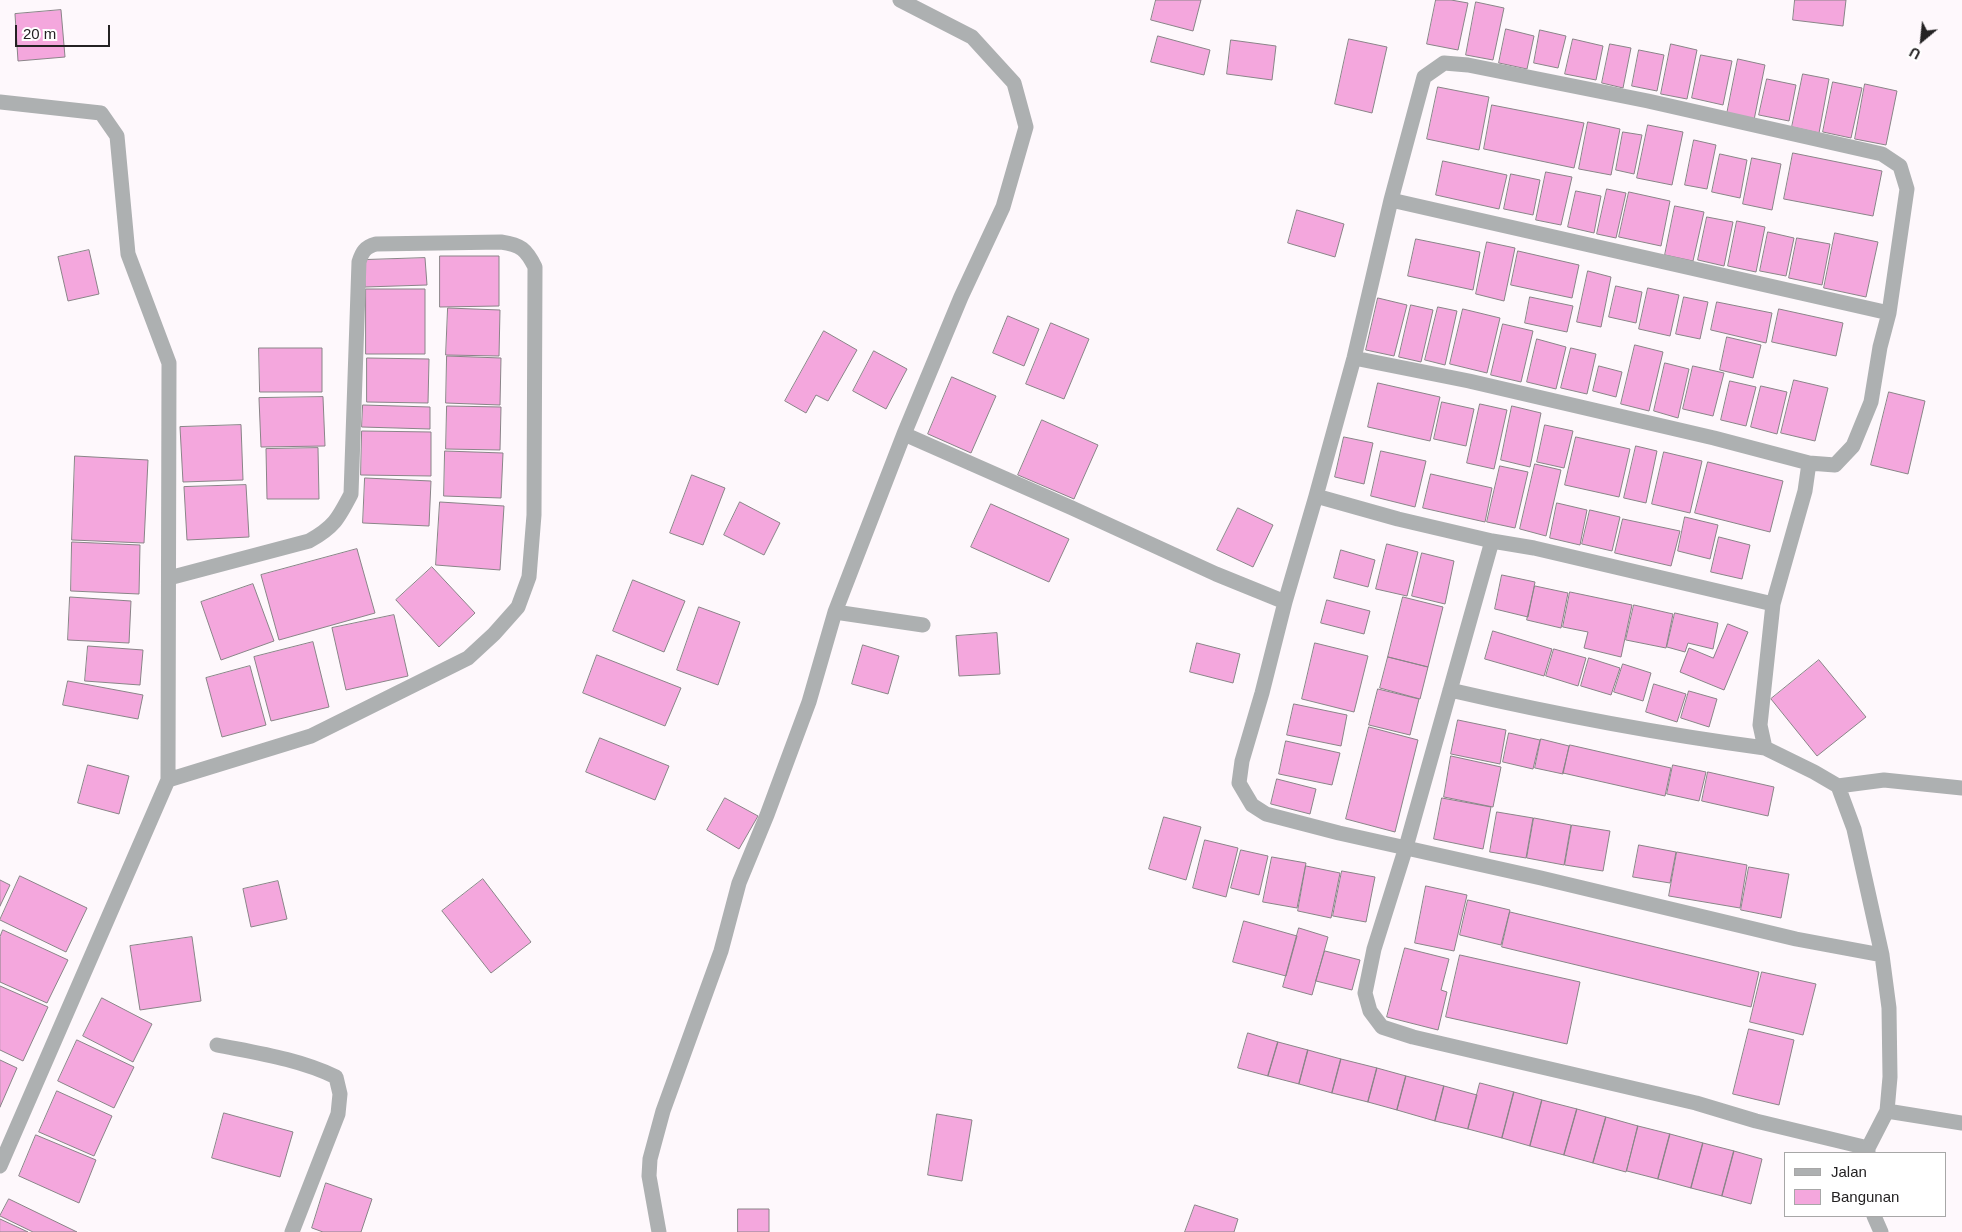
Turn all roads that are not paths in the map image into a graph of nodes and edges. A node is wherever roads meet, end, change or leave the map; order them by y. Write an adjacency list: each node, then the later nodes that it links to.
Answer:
1 (900, 0): 6 (street)
2 (0, 102): 10 (street)
3 (1390, 200): 4 (street); 4 (street); 5 (street)
4 (1889, 313): 7 (street)
5 (1354, 358): 7 (street); 8 (street)
6 (904, 434): 11 (street); 13 (street)
7 (1808, 463): 12 (street)
8 (1316, 496): 9 (street); 11 (street)
9 (1492, 540): 12 (street); 15 (street)
10 (169, 578): 17 (street); 17 (street)
11 (1285, 602): 20 (street)
12 (1773, 604): 16 (street)
13 (836, 612): 14 (street); 29 (street)
14 (923, 625)
15 (1450, 690): 16 (street); 20 (street)
16 (1765, 748): 18 (street)
17 (168, 780): 26 (street)
18 (1838, 786): 19 (street); 21 (street)
19 (1962, 788)
20 (1406, 847): 21 (street); 25 (street)
21 (1882, 955): 23 (street)
22 (217, 1045): 28 (street)
23 (1887, 1111): 24 (street); 25 (street)
24 (1962, 1123)
25 (1868, 1151)
26 (0, 1166)
27 (1874, 1217): 30 (street)
28 (292, 1232)
29 (659, 1232)
30 (1881, 1232)

